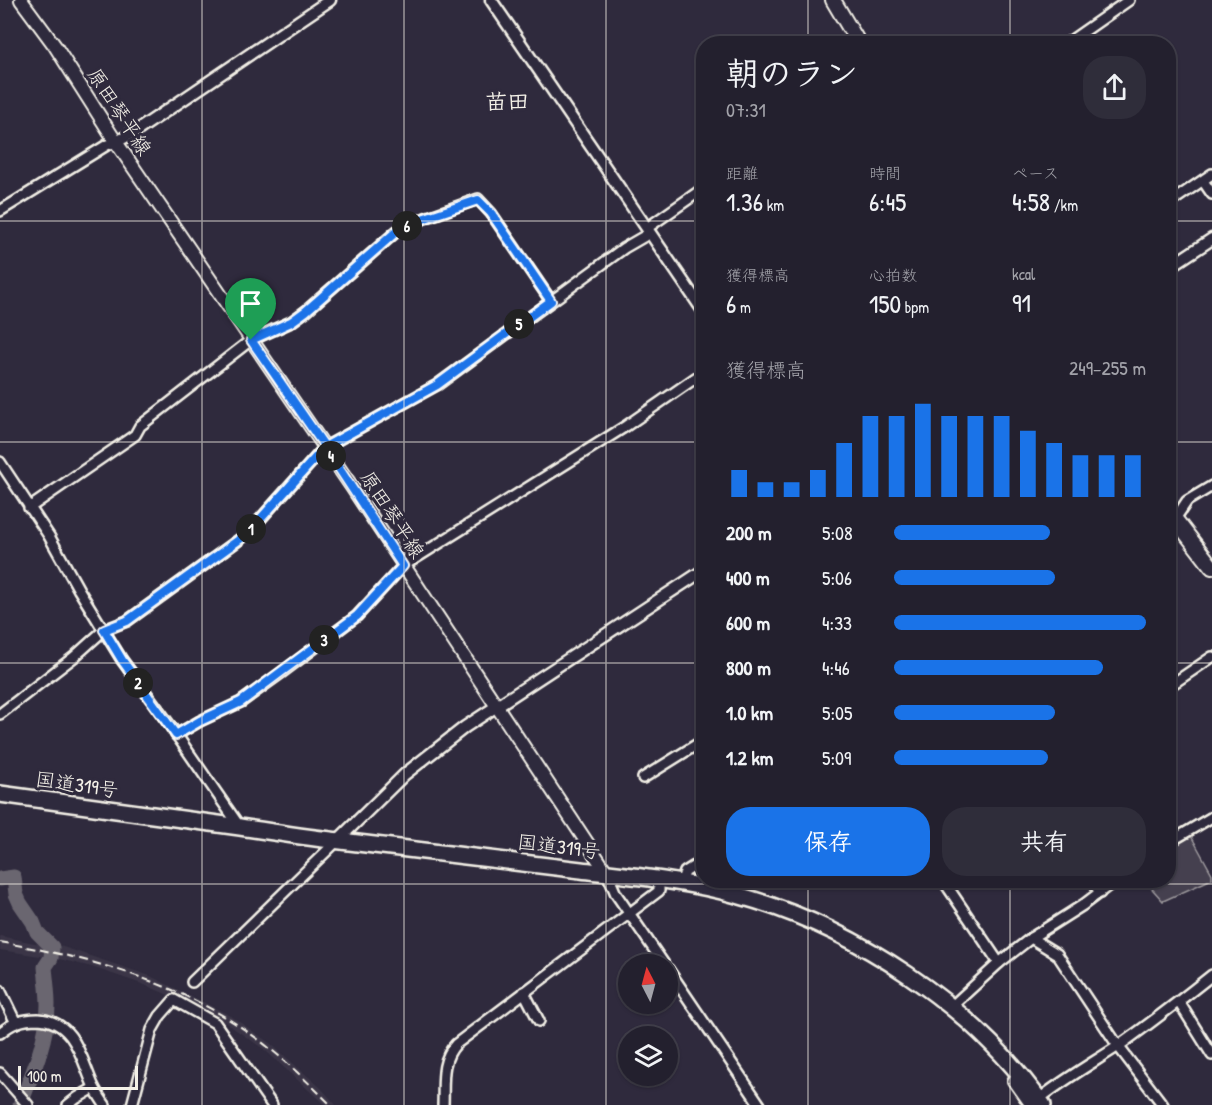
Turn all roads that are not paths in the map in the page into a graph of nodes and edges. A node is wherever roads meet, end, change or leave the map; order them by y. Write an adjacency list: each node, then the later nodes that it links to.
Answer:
1 (21, 0): 10 (main road, 原田琴平線)
2 (330, 0): 10 (street)
3 (491, 0): 17 (street)
4 (1110, 0): 7 (street)
5 (1129, 0): 7 (street)
6 (840, 3): 8 (main road)
7 (1116, 9): 9 (street)
8 (854, 36)
9 (1077, 36)
10 (116, 142): 16 (street); 22 (main road, 原田琴平線)
11 (1212, 174): 12 (street)
12 (1203, 181): 14 (street); 15 (street)
13 (696, 194): 17 (street)
14 (1212, 194)
15 (1176, 199)
16 (0, 210)
17 (648, 230): 20 (street); 21 (street)
18 (1212, 239): 19 (street)
19 (1176, 263)
20 (696, 300)
21 (551, 301): 22 (street); 24 (street)
22 (251, 340): 24 (main road, 原田琴平線); 27 (street)
23 (696, 378): 30 (street)
24 (325, 447): 30 (main road, 原田琴平線); 33 (street)
25 (0, 462): 27 (street)
26 (1212, 486): 28 (street)
27 (30, 508): 33 (street)
28 (1176, 512)
29 (1176, 523): 31 (main road)
30 (403, 566): 36 (main road, 原田琴平線); 38 (street)
31 (1212, 567)
32 (696, 575): 36 (street)
33 (104, 630): 37 (street); 38 (street)
34 (1212, 657): 35 (street)
35 (1176, 682)
36 (496, 708): 45 (street); 47 (main road, 原田琴平線)
37 (0, 714)
38 (176, 735): 43 (street)
39 (696, 745): 40 (street)
40 (643, 778)
41 (0, 794): 43 (highway, 国道319号)
42 (1212, 817): 44 (street)
43 (240, 827): 45 (highway, 国道319号)
44 (1176, 838)
45 (337, 841): 47 (highway, 国道319号); 61 (street)
46 (696, 865): 49 (street)
47 (607, 873): 48 (highway, 国道319号); 56 (street)
48 (659, 880): 49 (highway, 国道319号); 56 (street)
49 (681, 884): 50 (highway, 国道319号)
50 (696, 887)
51 (702, 888): 66 (highway, 国道319号)
52 (948, 888): 59 (street)
53 (1097, 888): 55 (street)
54 (1105, 888): 55 (street)
55 (1100, 892): 57 (street)
56 (629, 912): 58 (street); 64 (street)
57 (1031, 938): 59 (street); 70 (street)
58 (657, 954)
59 (999, 963): 66 (street)
60 (1212, 975): 65 (street)
61 (192, 982)
62 (678, 984): 82 (street)
63 (0, 990): 68 (street)
64 (524, 992): 67 (street); 81 (street)
65 (1179, 1002): 70 (street); 71 (street)
66 (951, 1007): 72 (highway, 国道319号)
67 (539, 1021)
68 (16, 1023): 69 (street); 74 (street)
69 (0, 1033)
70 (1118, 1046): 75 (street); 84 (street)
71 (1212, 1055)
72 (1018, 1072): 75 (highway, 国道319号); 83 (street)
73 (0, 1073): 76 (street)
74 (94, 1088): 77 (street); 78 (street)
75 (1043, 1101)
76 (28, 1105)
77 (68, 1105)
78 (105, 1105)
79 (132, 1105): 80 (street)
80 (272, 1105)
81 (443, 1105)
82 (760, 1105)
83 (1030, 1105)
84 (1163, 1105)

